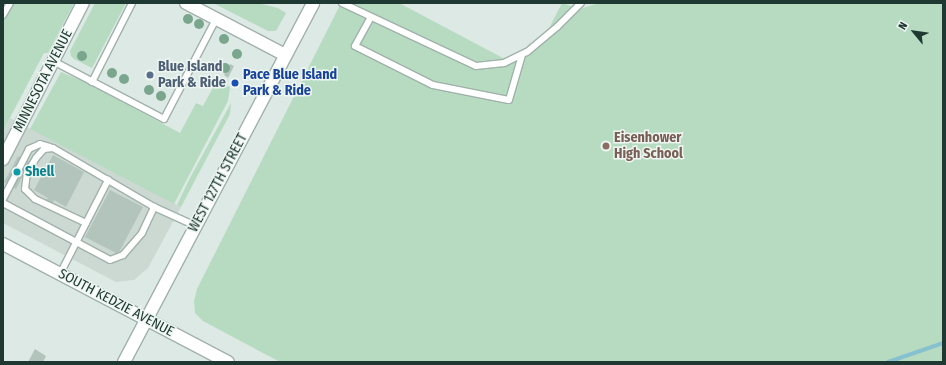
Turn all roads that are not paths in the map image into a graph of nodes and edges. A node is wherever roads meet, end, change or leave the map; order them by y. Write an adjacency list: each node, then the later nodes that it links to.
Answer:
1 (10, 3): 8 (lane)
2 (83, 3): 13 (main road, MINNESOTA AVENUE)
3 (132, 3): 14 (lane)
4 (186, 3): 10 (main road)
5 (312, 3): 11 (main road, WEST 127TH STREET)
6 (342, 3): 9 (lane)
7 (580, 3): 12 (lane)
8 (3, 15)
9 (371, 17): 12 (lane); 12 (lane)
10 (216, 19): 11 (main road); 14 (lane)
11 (286, 54): 22 (main road, WEST 127TH STREET)
12 (522, 55)
13 (53, 61): 14 (lane); 16 (main road, MINNESOTA AVENUE)
14 (92, 82)
15 (53, 148): 17 (lane); 18 (lane); 21 (lane)
16 (3, 159)
17 (108, 180): 20 (lane); 21 (lane)
18 (3, 199)
19 (3, 203): 23 (lane)
20 (154, 207): 22 (lane); 23 (lane)
21 (86, 223): 23 (lane)
22 (196, 226): 26 (main road, WEST 127TH STREET)
23 (76, 243): 25 (lane)
24 (3, 244): 25 (main road, SOUTH KEDZIE AVENUE)
25 (60, 274): 26 (main road, SOUTH KEDZIE AVENUE)
26 (147, 318): 27 (main road, SOUTH KEDZIE AVENUE); 28 (main road, WEST 127TH STREET)
27 (224, 361)
28 (124, 362)

